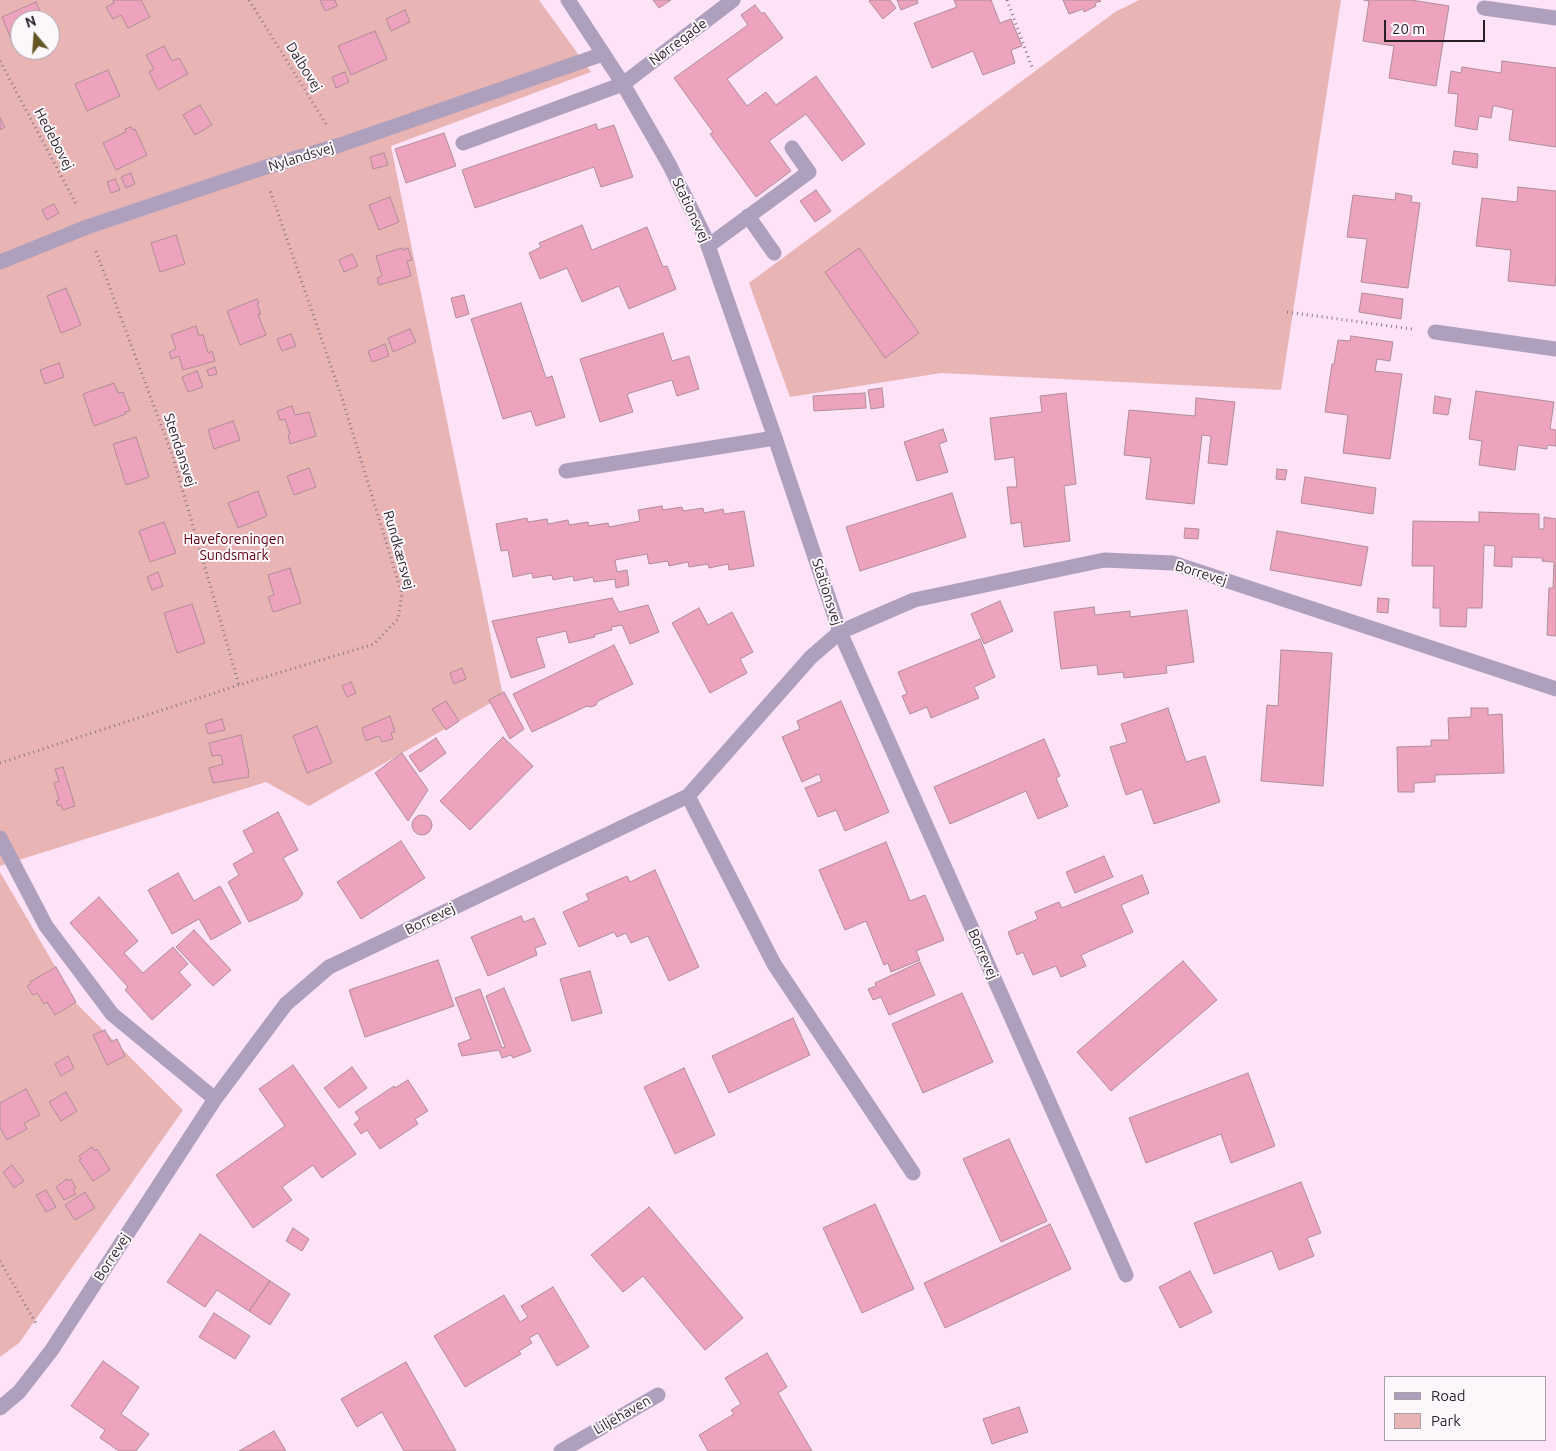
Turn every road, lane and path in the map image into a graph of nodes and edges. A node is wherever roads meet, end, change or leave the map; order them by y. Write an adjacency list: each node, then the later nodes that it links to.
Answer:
1 (250, 0): 12 (path, Dalbovej)
2 (568, 0): 7 (street, Stationsvej)
3 (733, 0): 10 (street, Nørregade)
4 (1007, 0): 9 (path)
5 (1484, 8): 6 (street)
6 (1556, 18)
7 (603, 54): 10 (street, Stationsvej); 12 (street, Nylandsvej)
8 (0, 61): 16 (path, Hedebovej)
9 (1033, 70)
10 (623, 84): 11 (street, Nørregade); 17 (street, Stationsvej)
11 (463, 143)
12 (340, 145): 14 (street, Nylandsvej)
13 (792, 148): 15 (street)
14 (263, 168): 16 (street, Nylandsvej); 26 (path, Rundkærsvej)
15 (748, 216): 17 (street); 18 (street)
16 (87, 227): 19 (street, Nylandsvej); 26 (path, Stendansvej)
17 (708, 246): 23 (street, Stationsvej)
18 (774, 253)
19 (0, 262)
20 (1287, 312): 21 (path)
21 (1435, 332): 22 (street)
22 (1556, 349)
23 (775, 438): 24 (street); 25 (street, Stationsvej)
24 (566, 471)
25 (840, 632): 27 (street, Borrevej); 29 (street, Borrevej); 34 (street, Borrevej)
26 (238, 685): 28 (path, Rundkærsvej)
27 (1556, 689)
28 (0, 763)
29 (688, 796): 31 (street, Borrevej); 32 (street)
30 (0, 838): 31 (street)
31 (215, 1099): 35 (street, Borrevej)
32 (913, 1173)
33 (0, 1260): 35 (path)
34 (1126, 1275)
35 (51, 1351): 37 (street, Borrevej)
36 (658, 1395): 38 (street, Liljehaven)
37 (0, 1408)
38 (561, 1451)

